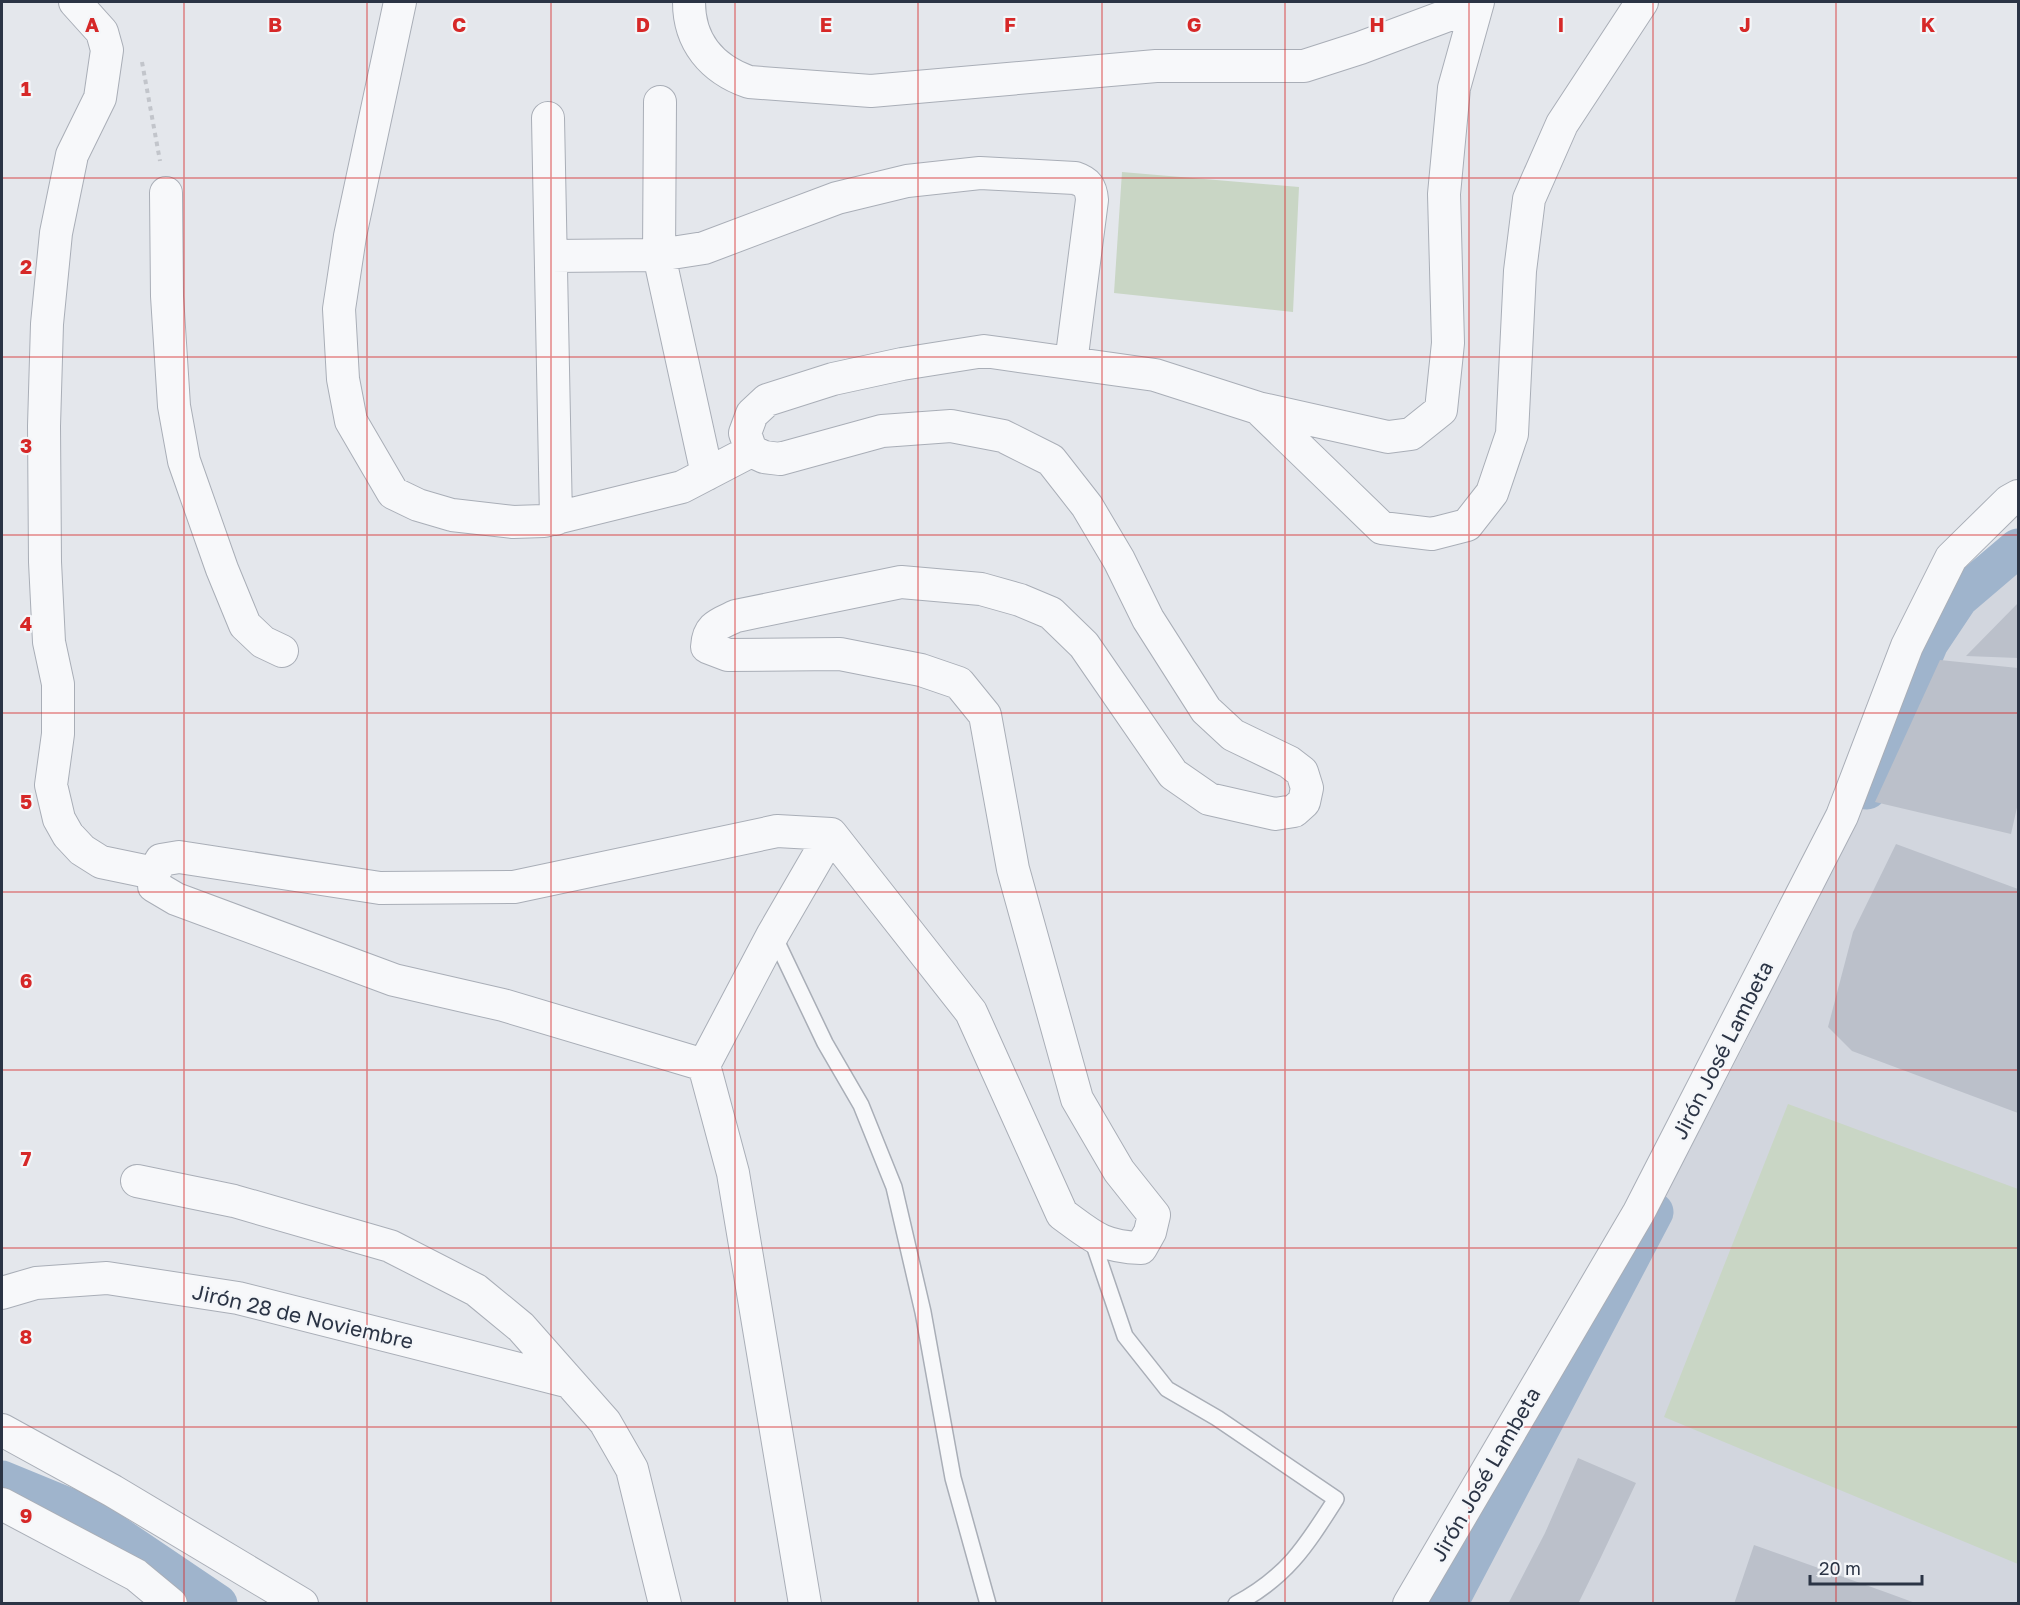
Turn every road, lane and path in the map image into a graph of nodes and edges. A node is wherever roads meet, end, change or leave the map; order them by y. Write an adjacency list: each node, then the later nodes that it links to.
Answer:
1 (75, 2): 19 (street)
2 (400, 2): 16 (street)
3 (689, 2): 5 (street)
4 (1642, 2): 12 (street)
5 (1477, 3): 12 (street)
6 (660, 102): 9 (street)
7 (548, 118): 10 (street)
8 (166, 193): 17 (street)
9 (659, 255): 10 (street); 11 (street); 14 (street)
10 (550, 256): 16 (street)
11 (1071, 363): 12 (street); 13 (street)
12 (1258, 408)
13 (751, 451): 14 (street); 23 (street)
14 (707, 474): 16 (street)
15 (2019, 496): 35 (street, Jirón José Lambeta)
16 (556, 519)
17 (282, 651)
18 (831, 834): 19 (street); 20 (street); 23 (street)
19 (154, 873): 21 (street)
20 (773, 934): 21 (street); 33 (lane)
21 (704, 1065): 32 (street)
22 (137, 1181): 25 (street)
23 (1091, 1236): 34 (lane)
24 (2, 1293): 25 (street, Jirón 28 de Noviembre)
25 (566, 1381): 31 (street)
26 (2, 1430): 28 (street)
27 (2, 1504): 29 (street)
28 (268, 1595): 30 (street)
29 (171, 1604)
30 (302, 1604)
31 (665, 1604)
32 (805, 1604)
33 (988, 1604)
34 (1236, 1604)
35 (1409, 1604)

